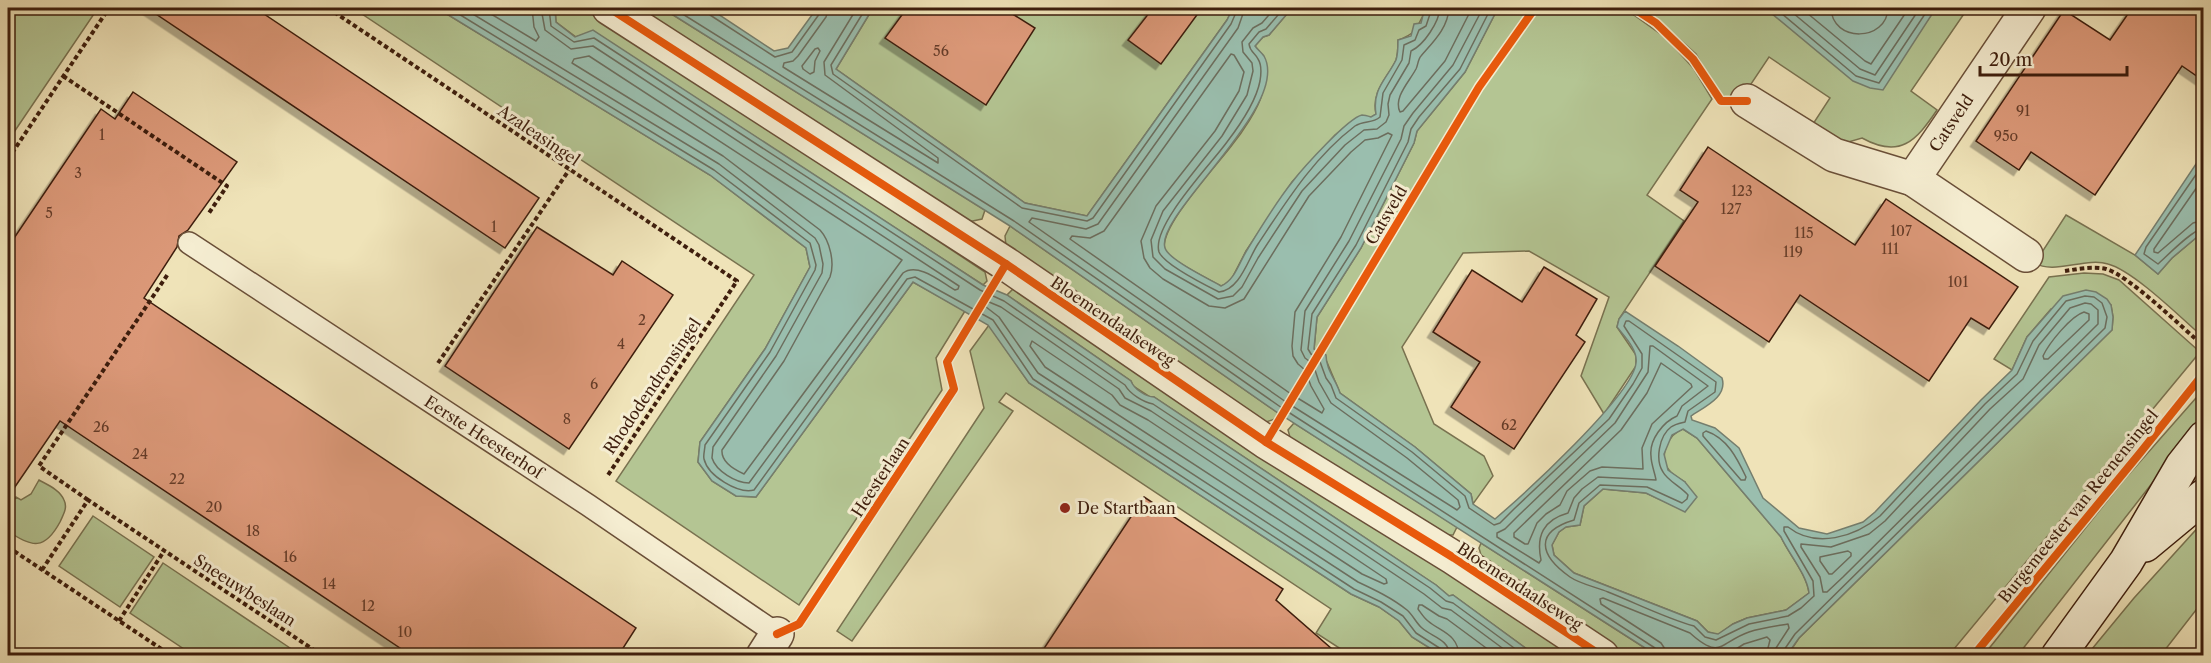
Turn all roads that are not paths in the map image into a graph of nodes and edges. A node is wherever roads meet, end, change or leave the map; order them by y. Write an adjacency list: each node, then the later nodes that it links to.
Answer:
1 (609, 8): 11 (street, Bloemendaalseweg)
2 (2029, 8): 4 (street, Catsveld)
3 (1747, 101): 4 (street)
4 (1913, 179): 6 (street)
5 (189, 243): 10 (lane, Eerste Heesterhof)
6 (2026, 255)
7 (2204, 438): 9 (street)
8 (2204, 496): 9 (street)
9 (2126, 562): 12 (street)
10 (770, 645)
11 (1602, 656)
12 (2058, 656)

